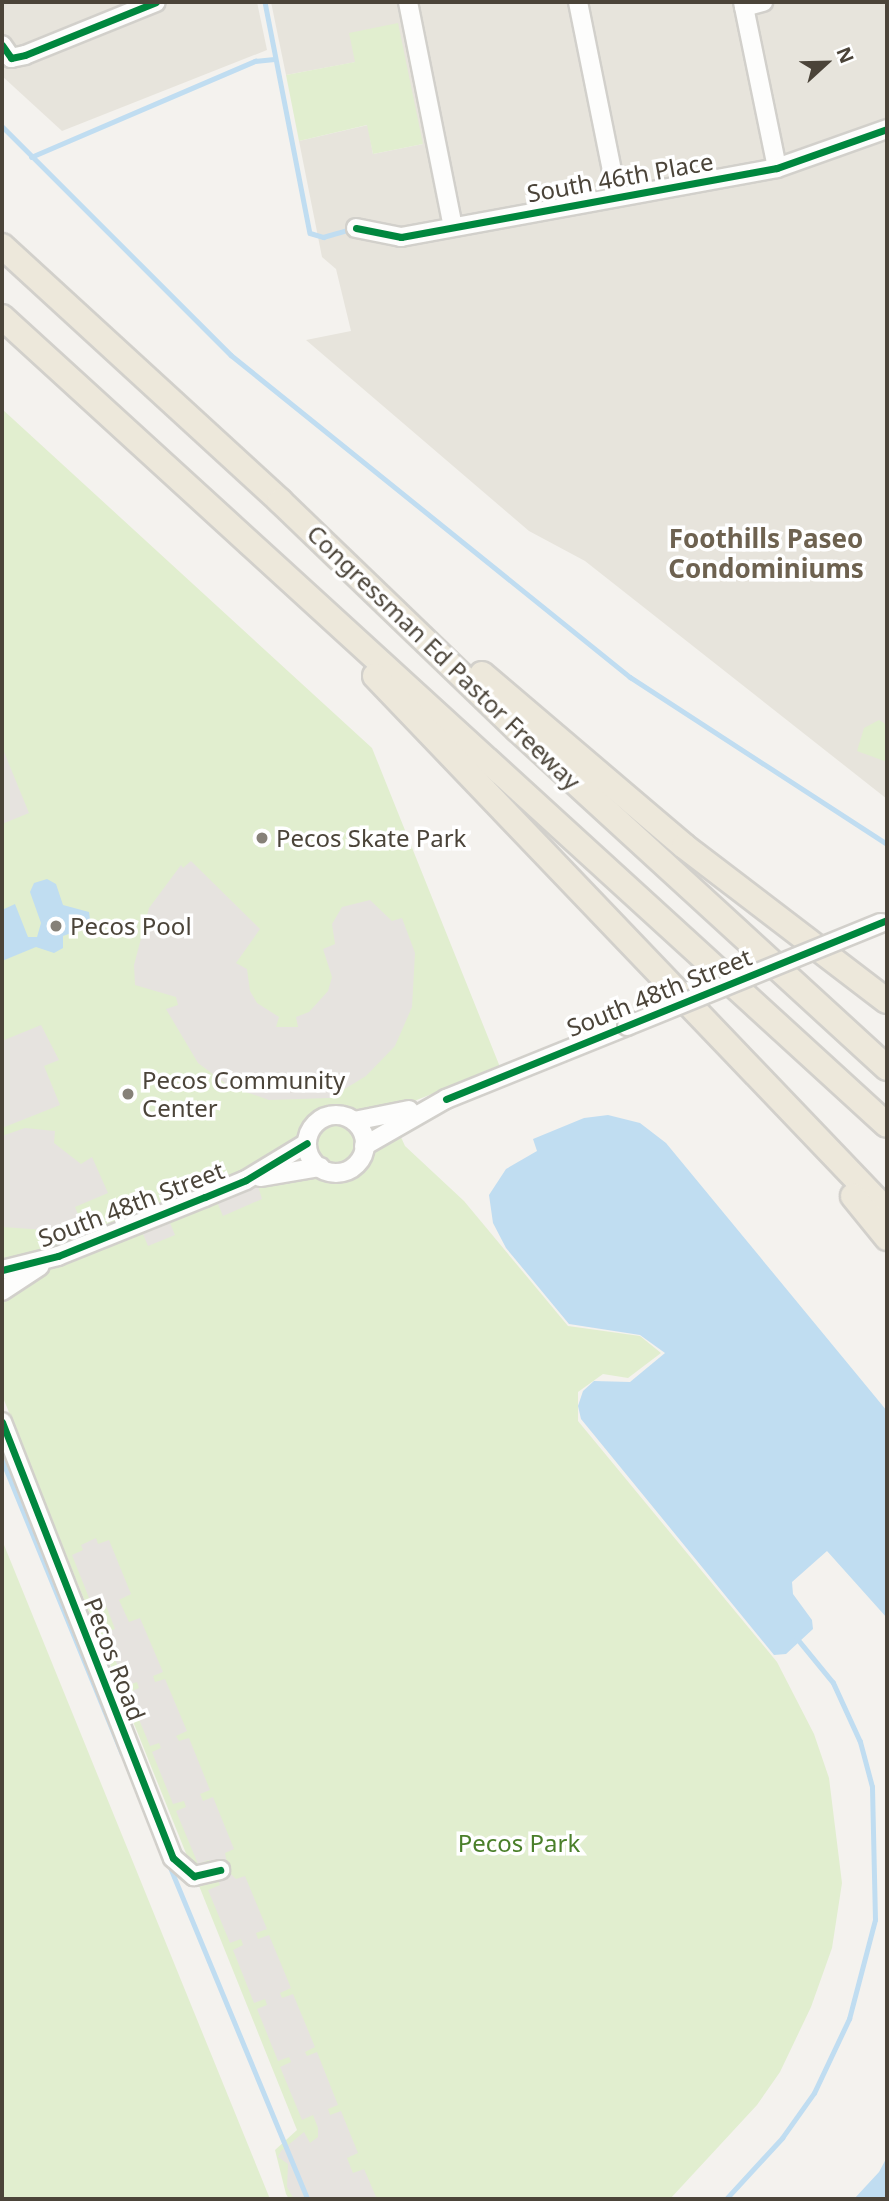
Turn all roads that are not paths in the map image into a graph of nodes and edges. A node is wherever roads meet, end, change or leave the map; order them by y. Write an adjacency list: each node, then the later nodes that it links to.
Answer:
1 (156, 2): 6 (street)
2 (408, 2): 10 (street)
3 (578, 2): 9 (street)
4 (764, 2): 5 (street)
5 (744, 4): 8 (street)
6 (6, 52)
7 (887, 129): 8 (street, South 46th Place)
8 (777, 168): 9 (street, South 46th Place)
9 (617, 195): 10 (street, South 46th Place)
10 (453, 227): 11 (street, South 46th Place)
11 (356, 228)
12 (2, 246): 14 (highway, Congressman Ed Pastor Freeway)
13 (2, 317): 15 (highway, Congressman Ed Pastor Freeway)
14 (280, 500): 17 (highway); 19 (highway, Congressman Ed Pastor Freeway)
15 (247, 542): 18 (highway); 22 (highway, Congressman Ed Pastor Freeway)
16 (884, 921): 20 (street, South 48th Street, bridge)
17 (887, 1001)
18 (740, 1061): 27 (highway); 28 (highway)
19 (887, 1068)
20 (446, 1099): 21 (street, South 48th Street); 24 (street, South 48th Street)
21 (354, 1121): 23 (street); 24 (street)
22 (887, 1125)
23 (307, 1143): 25 (street); 26 (street, South 48th Street)
24 (365, 1146): 25 (street)
25 (320, 1167): 26 (street, South 48th Street)
26 (246, 1180): 29 (street, South 48th Street)
27 (887, 1211)
28 (887, 1238)
29 (58, 1256): 30 (street, South 48th Street); 31 (street, South 48th Street)
30 (2, 1270)
31 (2, 1291)
32 (2, 1422): 33 (street, Pecos Road)
33 (220, 1870)

